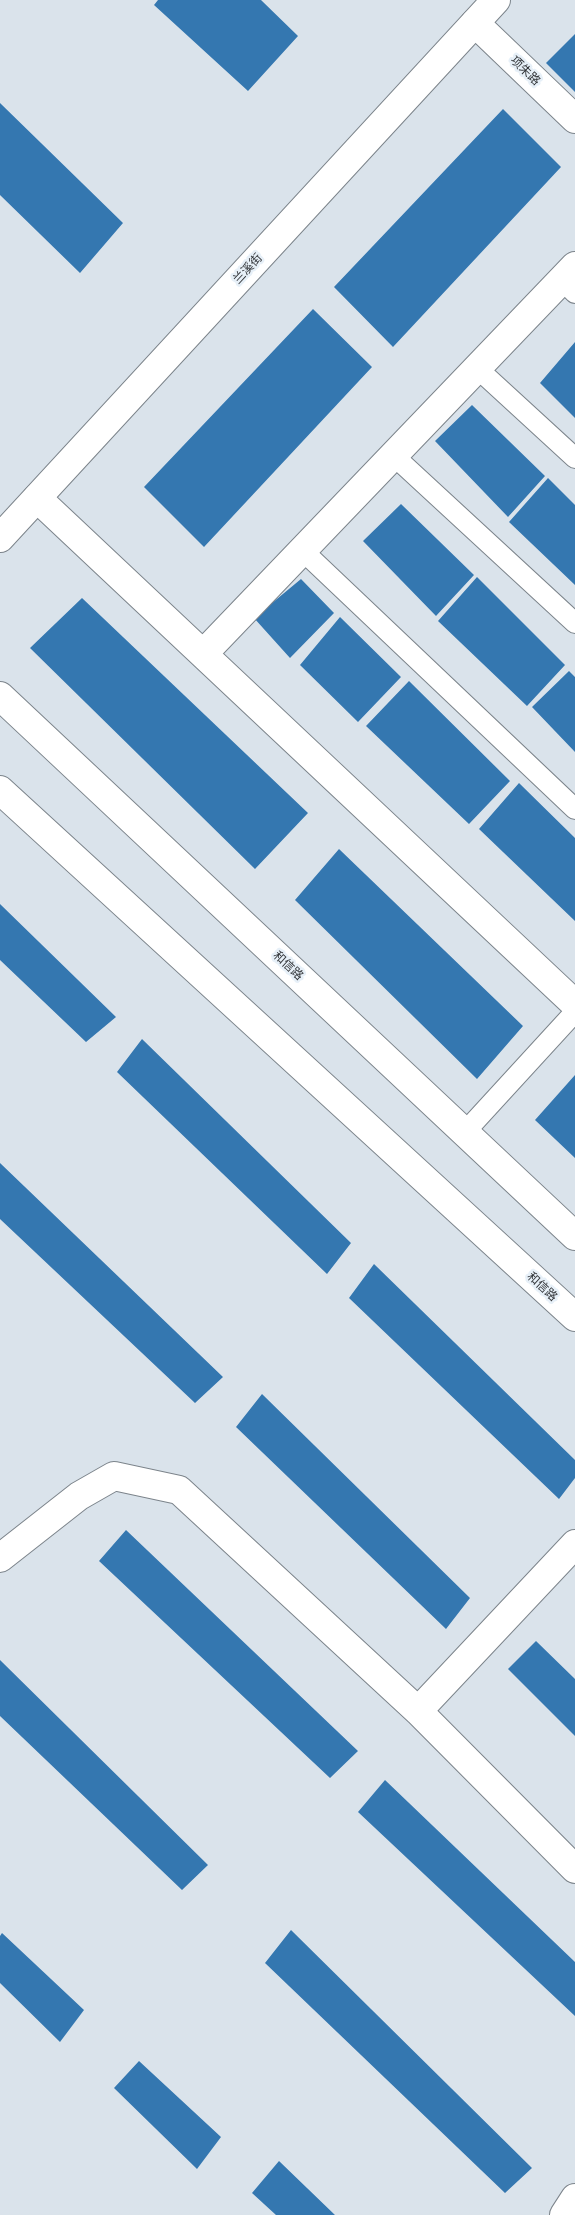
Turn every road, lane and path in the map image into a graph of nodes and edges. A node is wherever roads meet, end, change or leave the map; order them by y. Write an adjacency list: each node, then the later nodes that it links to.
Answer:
1 (496, 0): 2 (street, 兰溪街)
2 (475, 23): 3 (street, 项朱路); 8 (street, 兰溪街)
3 (575, 118)
4 (571, 280): 5 (street)
5 (478, 368): 6 (street); 7 (lane)
6 (394, 455): 10 (street); 11 (lane)
7 (575, 458)
8 (37, 498): 9 (street, 兰溪街); 12 (street)
9 (0, 538)
10 (302, 550): 12 (street); 15 (lane)
11 (575, 623)
12 (203, 654): 16 (street)
13 (0, 696): 18 (street, 和信路)
14 (0, 790): 20 (street, 和信路)
15 (575, 809)
16 (575, 1004)
17 (575, 1012): 18 (lane)
18 (465, 1132): 19 (street, 和信路)
19 (575, 1236)
20 (575, 1317)
21 (575, 1544): 23 (street)
22 (0, 1558): 23 (street)
23 (418, 1711): 24 (street)
24 (575, 1869)
25 (575, 2198): 26 (street)
26 (564, 2215)

